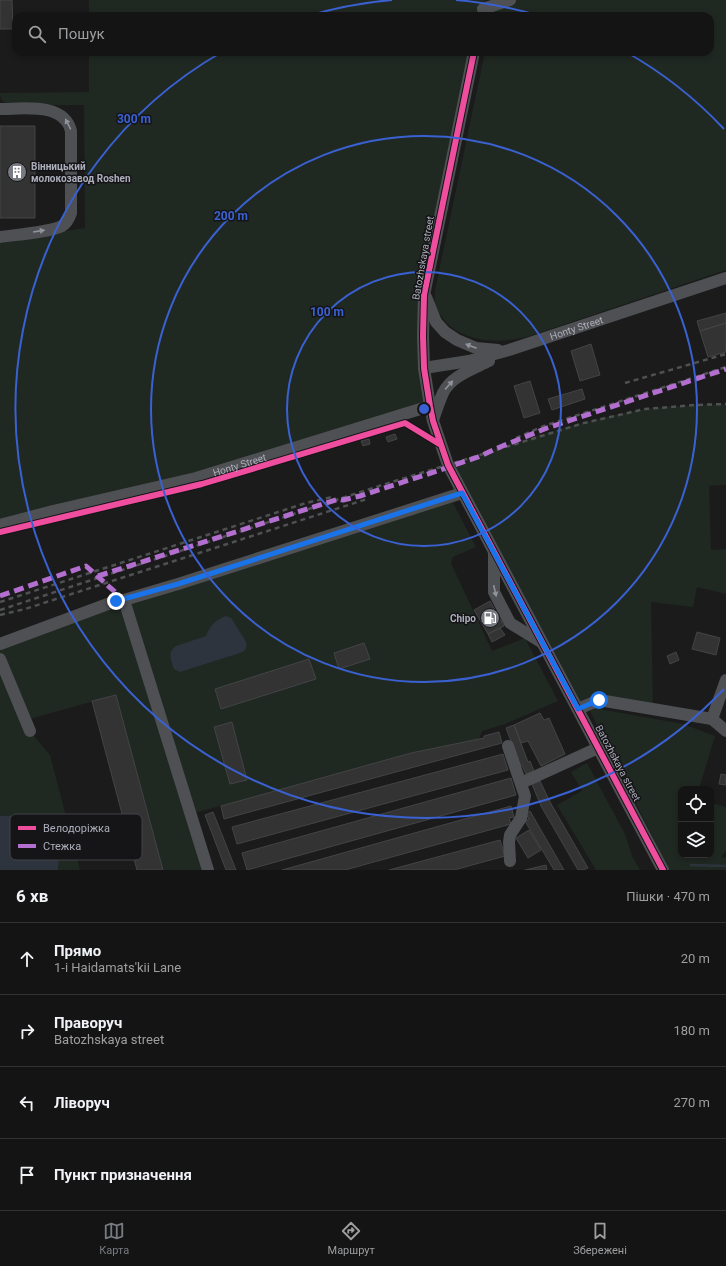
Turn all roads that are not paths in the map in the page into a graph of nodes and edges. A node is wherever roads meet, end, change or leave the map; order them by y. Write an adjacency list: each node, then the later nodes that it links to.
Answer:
1 (510, 0): 2 (street)
2 (483, 8)
3 (473, 56): 7 (street, Batozhskaya street)
4 (0, 109): 5 (street, one-way to 4)
5 (0, 237)
6 (726, 278): 8 (street, Honty Street)
7 (424, 295): 8 (street, one-way to 7); 9 (street, Batozhskaya street)
8 (509, 350): 9 (street, Honty Street); 11 (street, one-way to 8)
9 (424, 368): 10 (street, Batozhskaya street)
10 (430, 406): 11 (street, Batozhskaya street); 13 (street, Honty Street)
11 (433, 421): 12 (street, Batozhskaya street)
12 (462, 493): 14 (street, Batozhskaya street); 15 (street)
13 (0, 525)
14 (494, 553): 16 (street, Batozhskaya street); 16 (street, one-way to 16)
15 (124, 600): 17 (street); 28 (street)
16 (542, 642): 20 (street, Batozhskaya street)
17 (0, 644)
18 (0, 659): 23 (street)
19 (726, 680): 21 (street)
20 (578, 709): 21 (street); 25 (street, Batozhskaya street)
21 (712, 719): 22 (street)
22 (726, 730)
23 (30, 731)
24 (508, 746): 26 (street)
25 (598, 748): 26 (street); 29 (street, Batozhskaya street)
26 (521, 783): 27 (street)
27 (510, 861)
28 (208, 870)
29 (663, 870)

